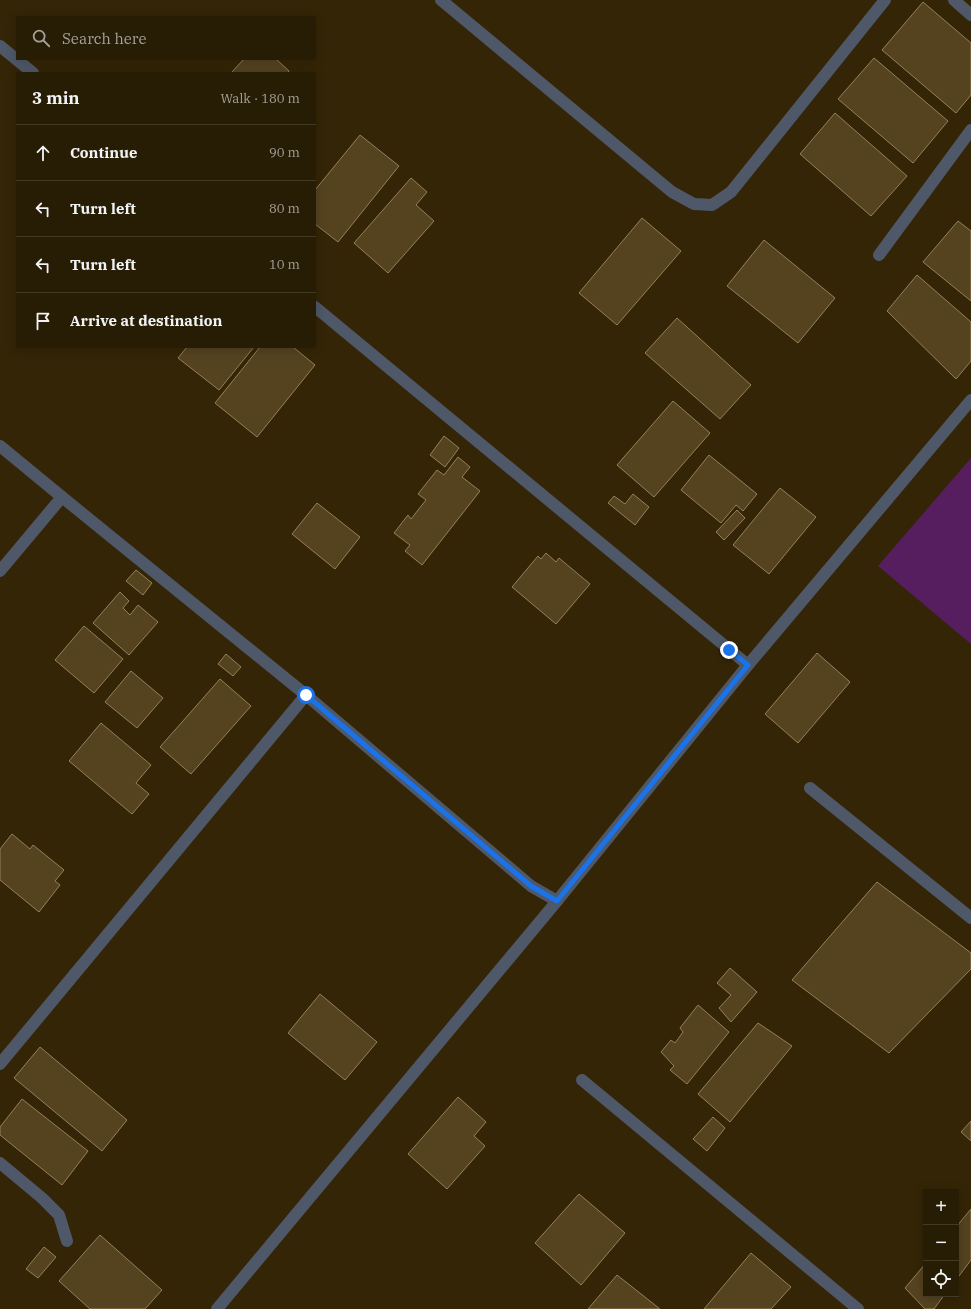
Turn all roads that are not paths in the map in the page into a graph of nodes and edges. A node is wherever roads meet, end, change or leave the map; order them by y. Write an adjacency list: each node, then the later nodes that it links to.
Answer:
1 (440, 0): 2 (street)
2 (885, 0)
3 (954, 0): 4 (street)
4 (971, 15)
5 (0, 46): 6 (street)
6 (16, 59)
7 (17, 60): 8 (street)
8 (32, 72)
9 (971, 130): 10 (street)
10 (879, 255)
11 (316, 308): 16 (street)
12 (971, 400): 16 (street)
13 (0, 446): 14 (street)
14 (62, 497): 15 (street); 17 (street)
15 (0, 571)
16 (748, 665): 19 (street)
17 (306, 695): 19 (street); 21 (street)
18 (810, 788): 20 (street)
19 (557, 901): 25 (street)
20 (971, 918)
21 (0, 1064)
22 (582, 1080): 26 (street)
23 (0, 1163): 24 (street)
24 (67, 1241)
25 (217, 1309)
26 (858, 1309)

